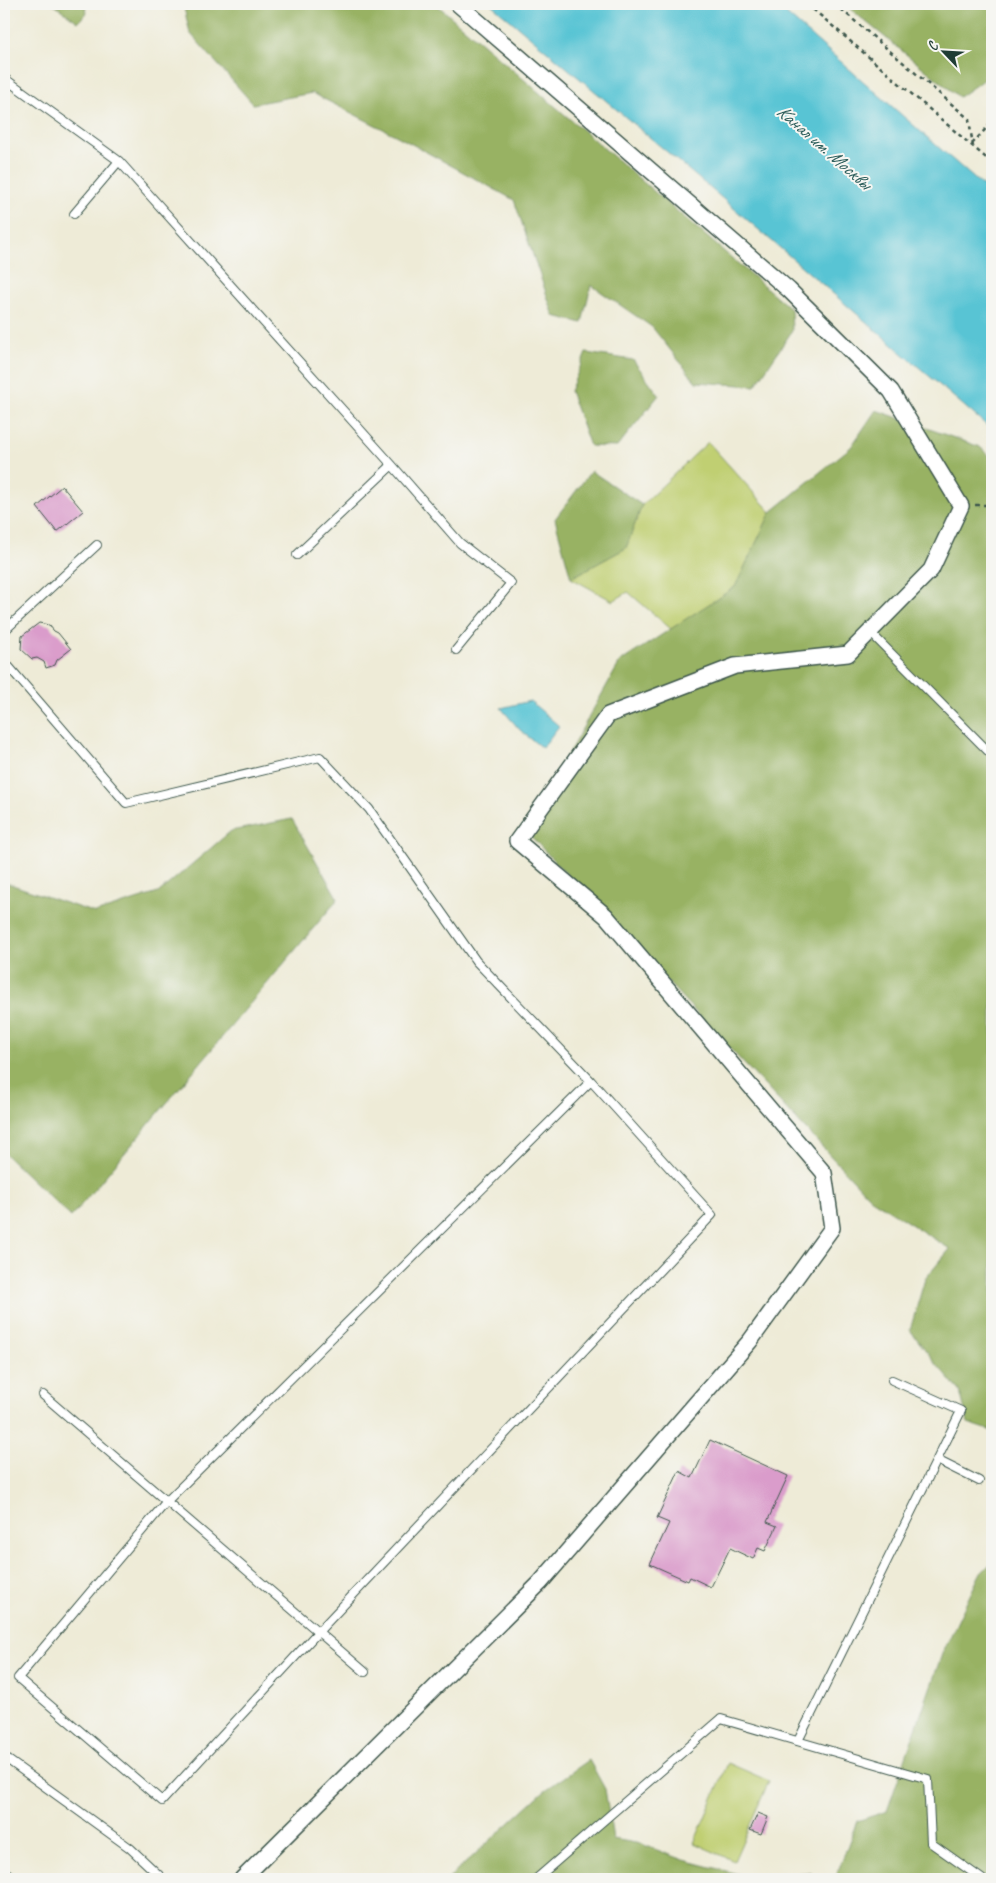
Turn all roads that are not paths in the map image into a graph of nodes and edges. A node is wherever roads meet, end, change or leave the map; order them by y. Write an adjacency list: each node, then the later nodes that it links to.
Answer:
1 (458, 4): 9 (street)
2 (4, 78): 3 (lane)
3 (119, 161): 4 (lane); 5 (lane)
4 (74, 214)
5 (392, 465): 7 (lane); 10 (lane)
6 (97, 545): 8 (lane)
7 (297, 555)
8 (4, 631)
9 (870, 632): 12 (lane); 26 (street)
10 (456, 650)
11 (4, 661): 13 (lane)
12 (992, 755)
13 (591, 1081): 18 (lane); 19 (lane)
14 (892, 1380): 16 (lane)
15 (43, 1395): 18 (lane)
16 (937, 1460): 17 (lane); 21 (lane)
17 (978, 1480)
18 (167, 1501): 19 (lane); 19 (lane)
19 (318, 1632): 20 (lane)
20 (365, 1672)
21 (798, 1741): 27 (lane); 28 (lane)
22 (4, 1757): 25 (lane)
23 (4, 1871): 24 (lane)
24 (15, 1879)
25 (163, 1879)
26 (242, 1879)
27 (536, 1879)
28 (982, 1879)

